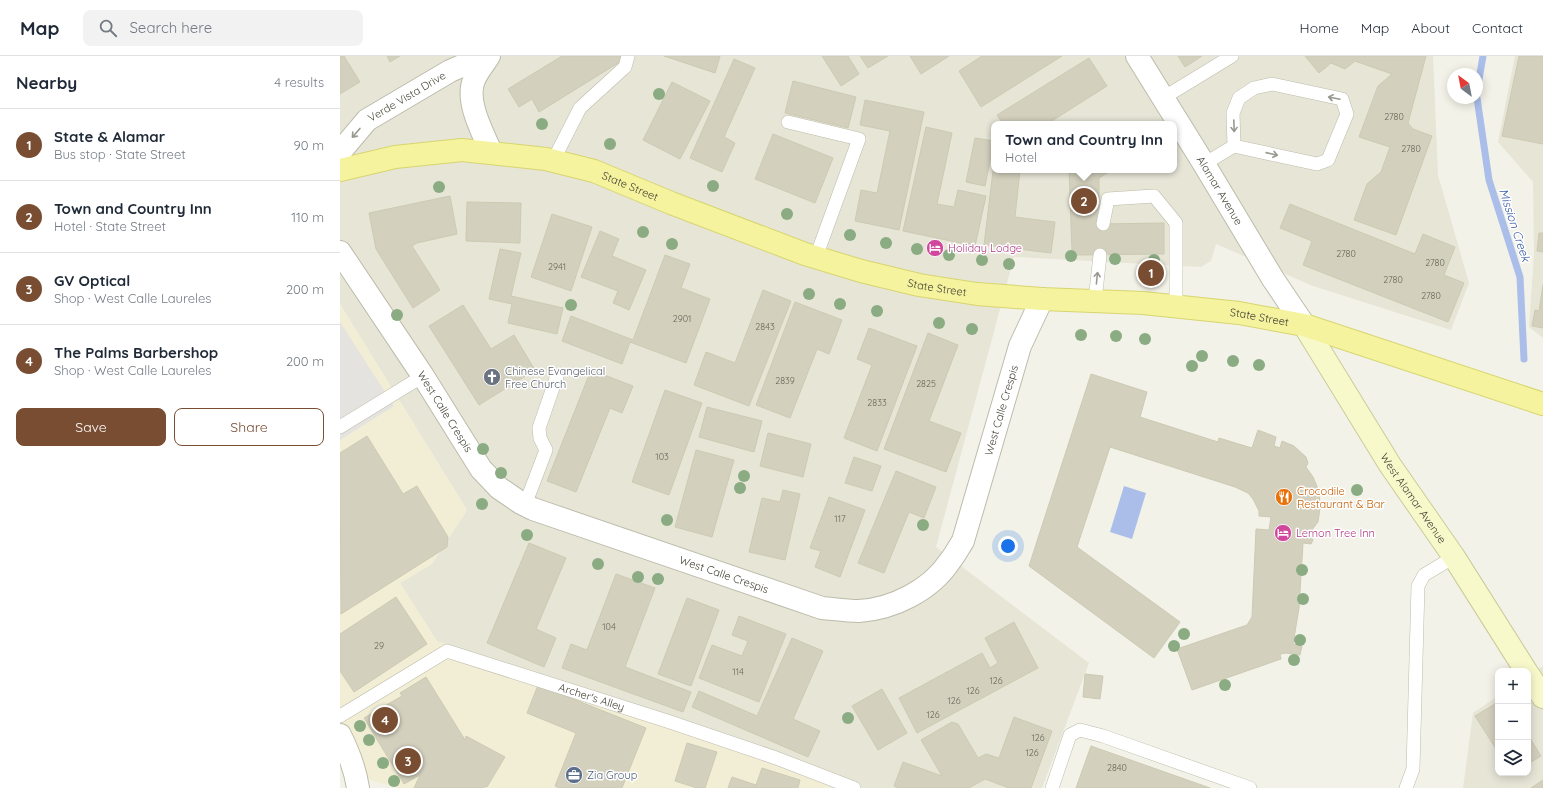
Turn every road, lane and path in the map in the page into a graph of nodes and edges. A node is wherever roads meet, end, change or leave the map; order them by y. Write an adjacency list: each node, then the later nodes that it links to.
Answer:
1 (485, 56): 9 (street, Verde Vista Drive, one-way to 9)
2 (489, 56): 10 (street)
3 (628, 56): 11 (lane)
4 (1137, 56): 6 (street, Alamar Avenue)
5 (1232, 56): 6 (lane)
6 (1163, 98): 12 (street, Alamar Avenue)
7 (788, 122): 17 (lane)
8 (1234, 146): 8 (lane, one-way to 8); 12 (lane)
9 (340, 152)
10 (491, 152): 11 (main road, State Street); 13 (main road, State Street)
11 (553, 161): 17 (main road, State Street)
12 (1204, 164): 21 (street, Alamar Avenue)
13 (340, 170)
14 (1103, 224): 20 (lane)
15 (340, 252): 22 (street, West Calle Crespis)
16 (1100, 255): 19 (lane, one-way to 16)
17 (816, 257): 18 (main road, State Street)
18 (1042, 299): 19 (main road, State Street); 26 (street, West Calle Crespis)
19 (1095, 301): 20 (main road, State Street)
20 (1176, 306): 21 (main road, State Street)
21 (1304, 325): 24 (main road, State Street); 27 (street, West Alamar Avenue)
22 (423, 376): 25 (lane); 26 (street, West Calle Crespis)
23 (557, 376): 26 (lane)
24 (1543, 404)
25 (340, 427)
26 (525, 505)
27 (1454, 557): 28 (street, West Alamar Avenue); 37 (lane)
28 (1524, 668)
29 (1531, 679): 30 (street)
30 (1543, 697)
31 (340, 716): 34 (lane, Archer's Alley)
32 (340, 735): 33 (street)
33 (358, 788)
34 (854, 788)
35 (1052, 788): 36 (lane)
36 (1250, 788)
37 (1406, 788)

